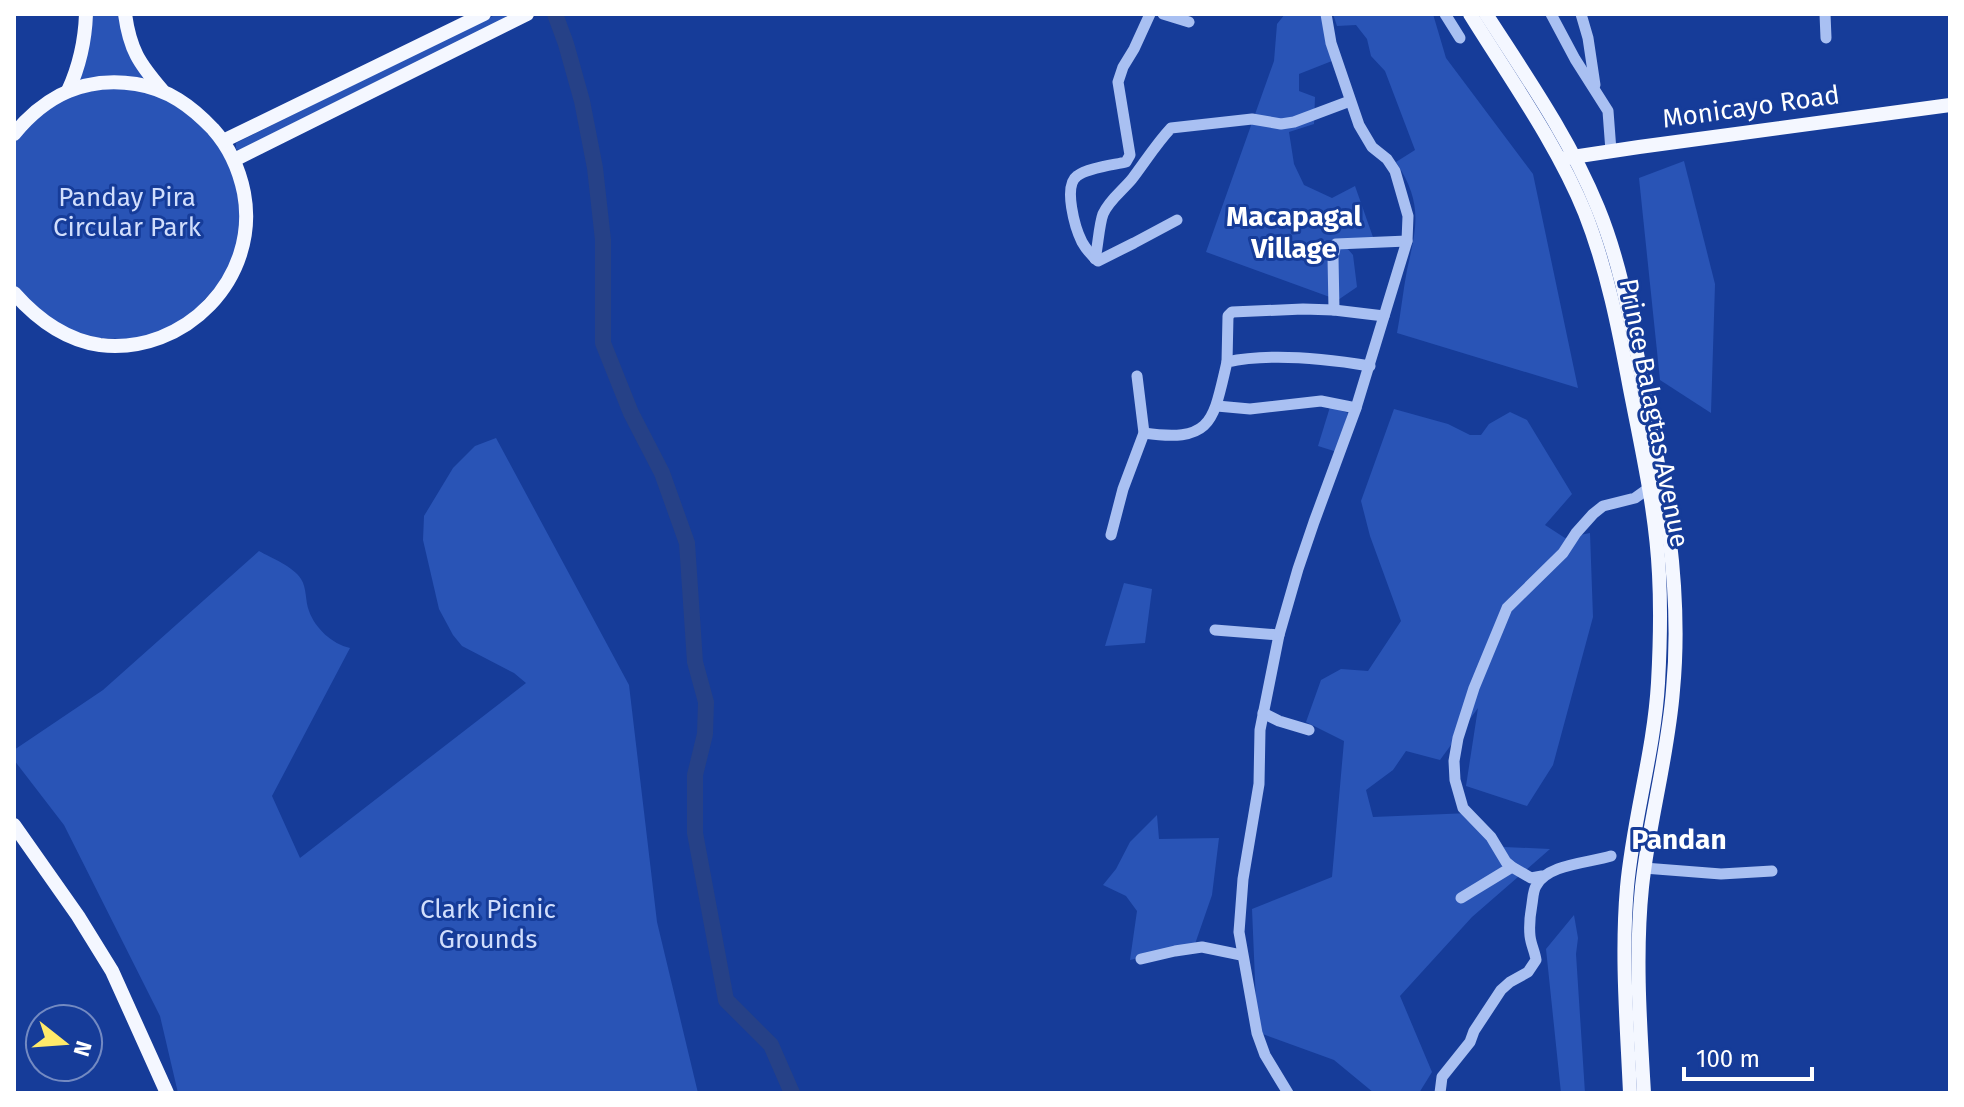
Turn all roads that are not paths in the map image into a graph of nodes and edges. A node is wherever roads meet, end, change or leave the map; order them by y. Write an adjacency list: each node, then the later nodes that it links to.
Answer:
1 (86, 14): 19 (main road)
2 (125, 14): 17 (main road)
3 (484, 14): 23 (main road)
4 (1150, 14): 29 (street)
5 (1163, 14): 14 (street)
6 (1326, 14): 20 (street)
7 (1445, 14): 15 (street)
8 (1470, 14): 25 (main road, Prince Balagtas Avenue)
9 (1486, 14): 25 (main road, Prince Balagtas Avenue)
10 (1551, 14): 18 (street)
11 (1581, 14): 18 (street)
12 (1825, 14): 16 (street)
13 (524, 15): 26 (main road)
14 (1189, 22)
15 (1460, 38)
16 (1826, 38)
17 (162, 90): 19 (main road); 23 (main road)
18 (1596, 90): 24 (street)
19 (68, 91): 22 (main road)
20 (1350, 101): 28 (street); 29 (street)
21 (1950, 105): 24 (main road, Monicayo Road)
22 (14, 134)
23 (223, 141): 26 (main road)
24 (1611, 151): 25 (main road, Monicayo Road)
25 (1566, 158): 39 (main road, Prince Balagtas Avenue); 48 (main road, Prince Balagtas Avenue)
26 (234, 160): 30 (main road)
27 (1177, 220): 29 (street)
28 (1407, 241): 31 (street); 32 (street)
29 (1095, 259)
30 (14, 294)
31 (1334, 310): 32 (street); 33 (street)
32 (1384, 316): 34 (street)
33 (1227, 362): 34 (street); 36 (street)
34 (1370, 366): 37 (street)
35 (1137, 376): 38 (street)
36 (1217, 406): 37 (street); 38 (street)
37 (1356, 408): 42 (street)
38 (1144, 433): 40 (street)
39 (1649, 488): 47 (street); 57 (main road, Prince Balagtas Avenue)
40 (1111, 535)
41 (1215, 630): 42 (street)
42 (1279, 635): 43 (street)
43 (1263, 713): 44 (street); 52 (street)
44 (1309, 730)
45 (14, 825): 54 (main road)
46 (1611, 856): 50 (street)
47 (1512, 867): 50 (street); 51 (street)
48 (1644, 868): 49 (street); 58 (main road, Prince Balagtas Avenue)
49 (1772, 871)
50 (1542, 876): 56 (street)
51 (1461, 898)
52 (1241, 955): 53 (street); 55 (street)
53 (1141, 959)
54 (167, 1093)
55 (1288, 1093)
56 (1440, 1093)
57 (1630, 1093)
58 (1644, 1093)

